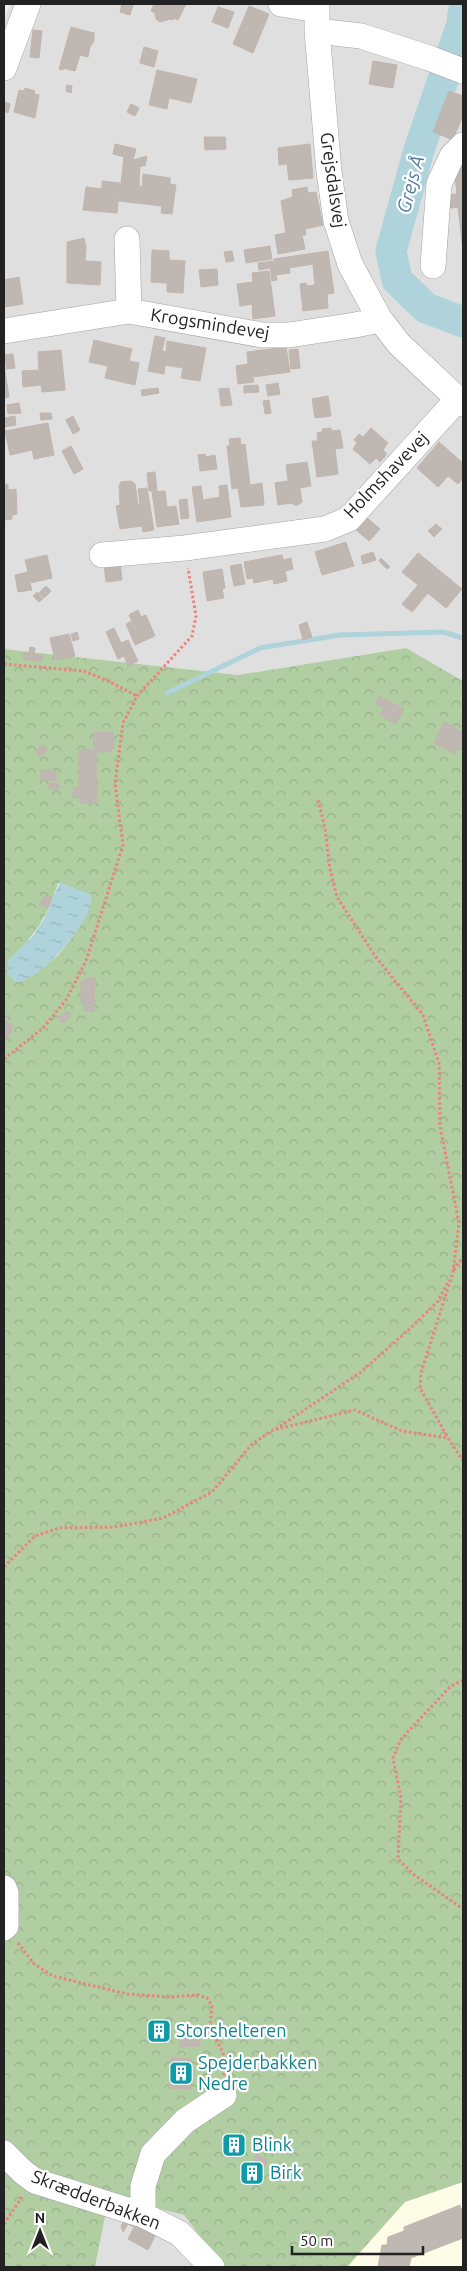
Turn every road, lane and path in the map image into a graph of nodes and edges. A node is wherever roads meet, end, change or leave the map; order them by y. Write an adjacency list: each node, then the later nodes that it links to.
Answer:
1 (28, 4): 4 (street)
2 (281, 4): 3 (street)
3 (317, 15): 5 (street); 10 (street, Grejsdalsvej)
4 (4, 68)
5 (463, 71)
6 (463, 145): 8 (street)
7 (127, 239): 9 (street, Krogsmindevej)
8 (433, 266)
9 (129, 311): 10 (street, Krogsmindevej); 11 (street, Krogsmindevej)
10 (379, 318): 12 (street, Grejsdalsvej)
11 (4, 331)
12 (461, 402): 13 (street, Holmshavevej)
13 (184, 548): 14 (street, Holmshavevej); 16 (path)
14 (102, 555)
15 (4, 664): 16 (path)
16 (137, 696): 18 (path)
17 (318, 800): 20 (path)
18 (4, 1059)
19 (463, 1257): 20 (path)
20 (453, 1272): 21 (path); 22 (path)
21 (273, 1430): 22 (path); 24 (path)
22 (448, 1438): 23 (path)
23 (463, 1460)
24 (4, 1567)
25 (463, 1680): 27 (path)
26 (4, 1888): 28 (street)
27 (463, 1909)
28 (5, 1927): 29 (path)
29 (224, 2095): 32 (street)
30 (4, 2152): 31 (street, Skrædderbakken)
31 (33, 2179): 32 (street, Skrædderbakken); 33 (path)
32 (143, 2215): 34 (street, Skrædderbakken)
33 (4, 2224)
34 (212, 2267)

